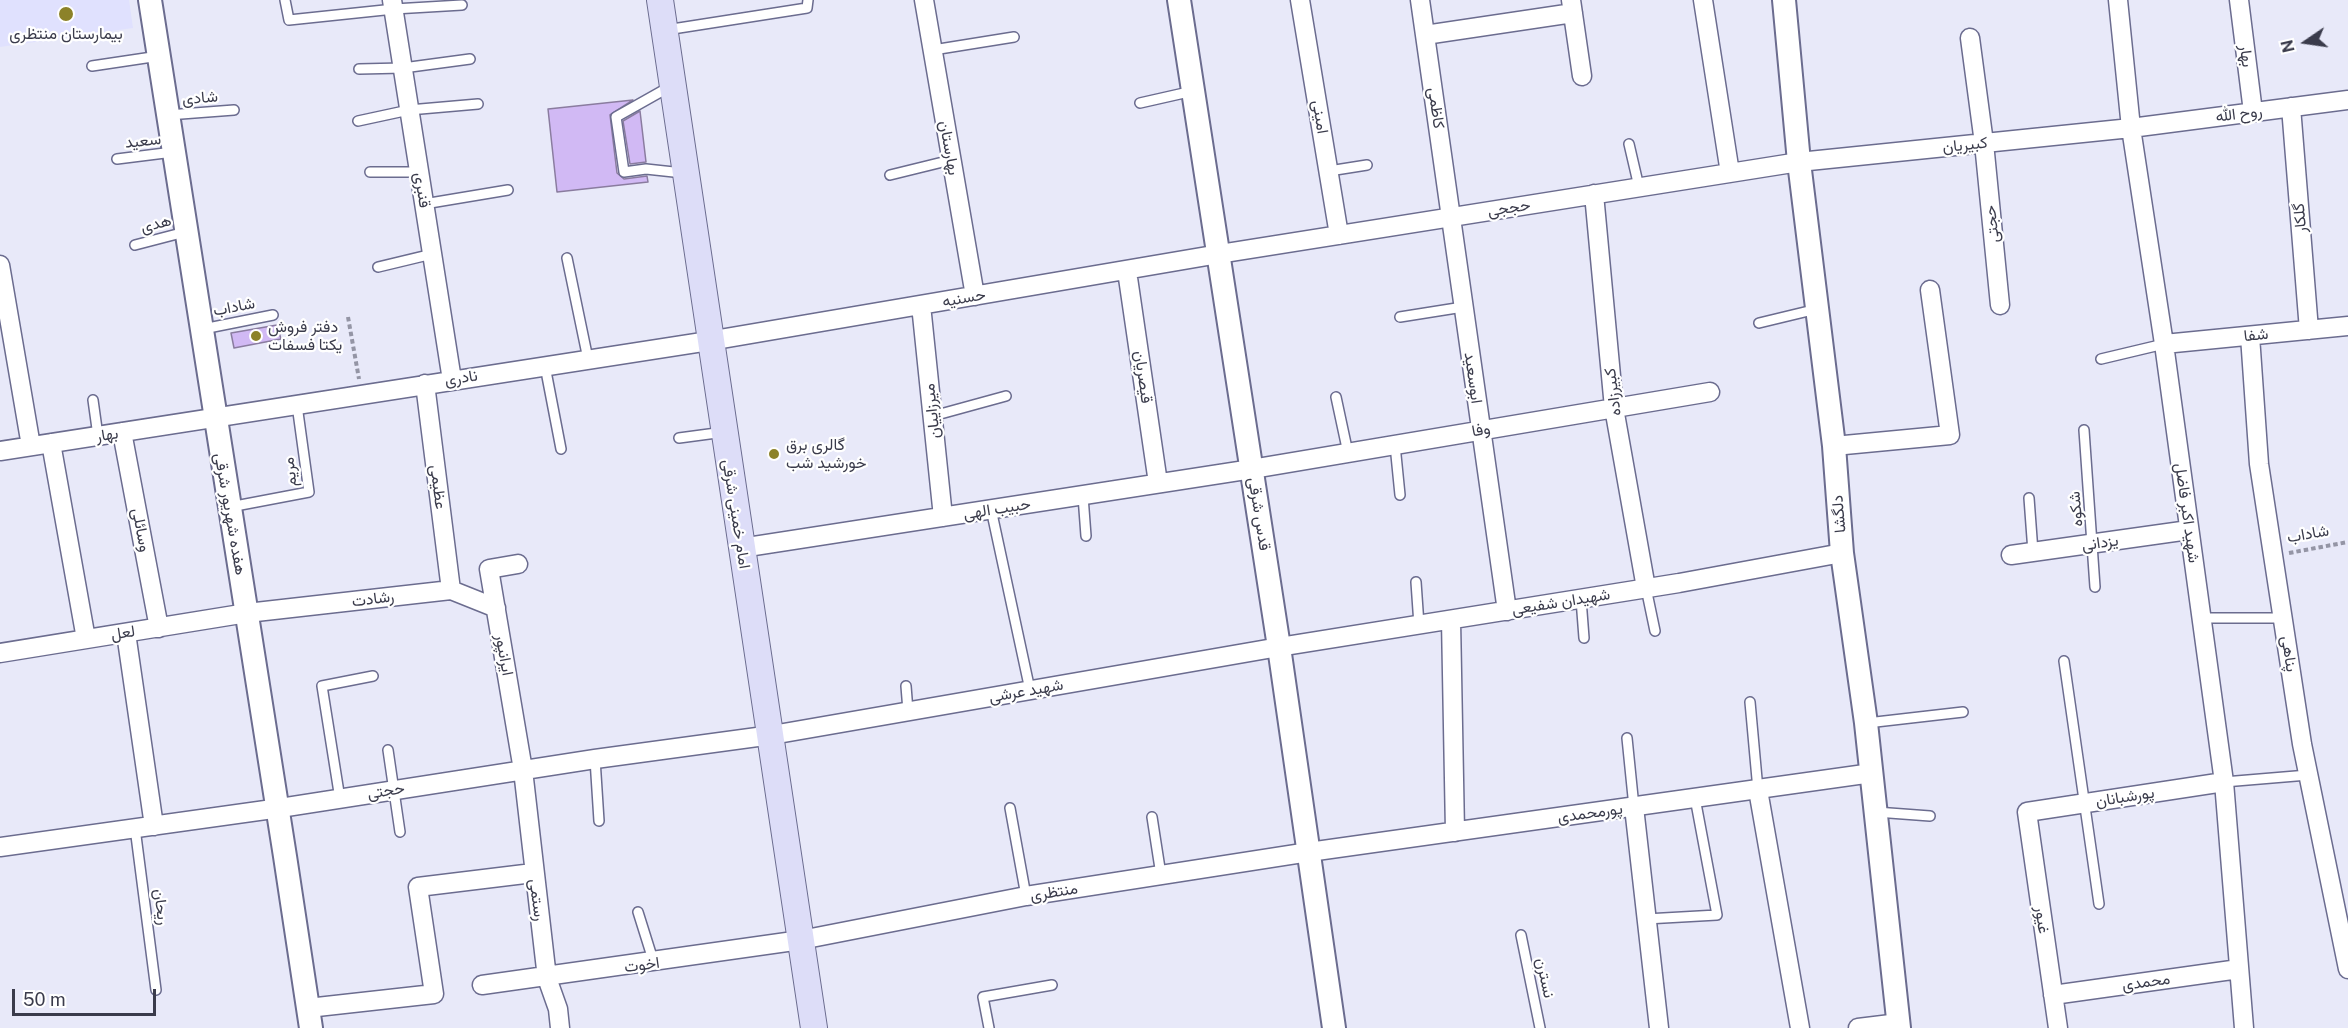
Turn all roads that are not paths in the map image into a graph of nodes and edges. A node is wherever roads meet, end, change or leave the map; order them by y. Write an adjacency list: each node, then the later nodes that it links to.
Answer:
1 (150, 0): 21 (street, هفده شهریور شرقی)
2 (285, 0): 13 (lane)
3 (660, 0): 16 (main road, امام خمینی شرقی)
4 (808, 0): 16 (lane)
5 (924, 0): 20 (street, بهارستان)
6 (1179, 0): 28 (street, قدس شرقی)
7 (1300, 0): 47 (street, امینی)
8 (1420, 0): 17 (street, کاظمی)
9 (1703, 0): 50 (street)
10 (1785, 0): 44 (street, دلگشا)
11 (2118, 0): 38 (street, شهید اکبر فاضل)
12 (2239, 0): 35 (street, بهار)
13 (393, 4): 14 (lane); 24 (street, قنبری)
14 (462, 5)
15 (1572, 6): 17 (street); 26 (street)
16 (664, 30): 27 (main road, امام خمینی شرقی)
17 (1425, 35): 56 (street, کاظمی)
18 (1014, 37): 20 (lane)
19 (1970, 38): 39 (street, حجتی)
20 (933, 50): 43 (street, بهارستان)
21 (159, 56): 23 (lane); 36 (street, هفده شهریور شرقی)
22 (470, 59): 24 (lane)
23 (92, 66)
24 (403, 68): 25 (lane); 34 (street, قنبری)
25 (359, 69)
26 (1582, 76)
27 (672, 85): 49 (main road, امام خمینی شرقی); 49 (lane)
28 (1193, 91): 30 (lane); 61 (street, قدس شرقی)
29 (2348, 100): 32 (street, روح الله)
30 (1140, 103)
31 (478, 104): 34 (lane)
32 (2291, 107): 35 (street, روح الله); 77 (street, گلکار)
33 (234, 110): 36 (lane, شادی)
34 (409, 110): 37 (lane); 46 (street, قنبری)
35 (2253, 112): 38 (street, روح الله)
36 (168, 115): 41 (street, هفده شهریور شرقی)
37 (358, 122)
38 (2131, 128): 39 (street, کبیریان); 80 (street, شهید اکبر فاضل)
39 (1984, 143): 44 (street, کبیریان); 69 (street, حجتی)
40 (1629, 144): 52 (lane)
41 (173, 152): 42 (lane, سعید); 57 (street, هفده شهریور شرقی)
42 (117, 159)
43 (951, 160): 51 (lane); 67 (street, بهارستان)
44 (1799, 162): 50 (street, حججی); 71 (street, دلگشا)
45 (1367, 165): 47 (lane)
46 (419, 171): 48 (lane); 55 (street, قنبری)
47 (1329, 171): 58 (street, امینی)
48 (370, 172)
49 (686, 173): 79 (main road, امام خمینی شرقی)
50 (1730, 173): 52 (street, حججی)
51 (890, 174)
52 (1639, 187): 54 (street, حججی)
53 (508, 190): 55 (lane)
54 (1594, 194): 56 (street, حججی); 91 (street, کبیرزاده)
55 (424, 204): 60 (street, قنبری)
56 (1451, 217): 58 (street, حججی); 70 (street, ابوسعید)
57 (185, 232): 59 (lane, هدی); 76 (street, هفده شهریور شرقی)
58 (1339, 235): 61 (street, حججی)
59 (135, 245)
60 (432, 254): 64 (lane); 84 (street, قنبری)
61 (1219, 254): 65 (street, حسنیه); 107 (street, قدس شرقی)
62 (567, 258): 81 (lane)
63 (0, 265): 102 (street)
64 (378, 267)
65 (1127, 271): 67 (street, حسنیه); 108 (street, قیصریان)
66 (1930, 290): 103 (street)
67 (975, 296): 68 (street, حسنیه)
68 (921, 305): 79 (street, حسنیه); 92 (street, میرزاییان)
69 (2000, 305)
70 (1463, 307): 73 (lane); 94 (street, ابوسعید)
71 (1817, 309): 74 (lane); 103 (street, دلگشا)
72 (273, 315): 76 (lane, شاداب)
73 (1400, 317)
74 (1759, 323)
75 (2348, 326): 77 (street, شفا)
76 (200, 329): 93 (street, هفده شهریور شرقی)
77 (2309, 330): 78 (street, شفا)
78 (2250, 336): 80 (street, شفا); 132 (street, پناهی)
79 (709, 341): 81 (street, نادری); 97 (main road, امام خمینی شرقی)
80 (2164, 344): 82 (lane); 115 (street, شهید اکبر فاضل)
81 (588, 359): 83 (street, نادری)
82 (2101, 359)
83 (545, 366): 84 (street, نادری); 104 (lane)
84 (452, 380): 85 (street, نادری)
85 (425, 384): 90 (street, نادری); 126 (street, عظیمی)
86 (1710, 392): 91 (street, وفا)
87 (1006, 396): 92 (lane)
88 (1336, 397): 106 (lane)
89 (93, 400): 98 (lane)
90 (297, 405): 93 (street, نادری); 112 (lane, مریم)
91 (1614, 408): 94 (street, وفا); 125 (street, کبیرزاده)
92 (933, 416): 114 (street, میرزاییان)
93 (214, 418): 96 (street, بهار); 112 (street, هفده شهریور شرقی)
94 (1480, 430): 101 (street, وفا); 129 (street, ابوسعید)
95 (2084, 430): 117 (lane, شکوه)
96 (122, 432): 98 (street, بهار); 135 (street, وسائلی)
97 (724, 432): 99 (lane); 118 (main road, امام خمینی شرقی)
98 (98, 436): 100 (street, بهار)
99 (679, 438)
100 (51, 443): 102 (street, بهار); 139 (street)
101 (1395, 445): 106 (street, وفا); 109 (lane)
102 (31, 446): 105 (street, بهار)
103 (1834, 446): 120 (street, دلگشا)
104 (561, 449)
105 (0, 451)
106 (1348, 453): 107 (street, وفا)
107 (1252, 469): 108 (street, حبیب الهی); 140 (street, قدس شرقی)
108 (1158, 483): 110 (street, حبیب الهی)
109 (1400, 495)
110 (1083, 496): 113 (street, حبیب الهی); 116 (lane)
111 (2029, 498): 119 (lane)
112 (229, 507): 130 (street, هفده شهریور شرقی)
113 (991, 509): 114 (street, حبیب الهی); 145 (lane)
114 (943, 517): 118 (street, حبیب الهی)
115 (2189, 530): 117 (street, یزدانی); 131 (street, شهید اکبر فاضل)
116 (1086, 536)
117 (2094, 544): 119 (street, یزدانی); 124 (lane, شکوه)
118 (741, 548): 150 (main road, امام خمینی شرقی)
119 (2033, 552): 121 (street, یزدانی)
120 (1842, 553): 125 (street, شهیدان شفیعی); 149 (street, دلگشا)
121 (2011, 555)
122 (518, 564): 128 (street, ایرانپور)
123 (1416, 582): 134 (lane)
124 (2095, 587)
125 (1646, 588): 127 (street, شهیدان شفیعی); 136 (lane)
126 (451, 590): 128 (street, رشادت); 130 (street, رشادت)
127 (1581, 599): 129 (street, شهیدان شفیعی); 138 (lane)
128 (496, 608): 154 (street, ایرانپور)
129 (1507, 611): 133 (street, شهیدان شفیعی)
130 (247, 614): 135 (street, لعل); 164 (street, هفده شهریور شرقی)
131 (2202, 618): 132 (lane); 157 (street, شهید اکبر فاضل)
132 (2284, 618): 156 (street, پناهی)
133 (1451, 620): 134 (street, شهیدان شفیعی); 174 (street)
134 (1419, 625): 140 (street, شهیدان شفیعی)
135 (159, 627): 137 (street, لعل)
136 (1655, 631)
137 (126, 633): 139 (street, لعل); 171 (street)
138 (1584, 638)
139 (86, 639): 141 (street, لعل)
140 (1280, 647): 145 (street, شهید عرشی); 176 (street, قدس شرقی)
141 (0, 653)
142 (2064, 661): 162 (lane)
143 (373, 676): 161 (lane)
144 (906, 686): 147 (lane)
145 (1030, 690): 147 (street, شهید عرشی)
146 (1750, 702): 159 (lane)
147 (908, 711): 150 (street, شهید عرشی)
148 (1963, 712): 149 (lane)
149 (1866, 723): 155 (street, دلگشا)
150 (772, 735): 153 (street, حجتی); 184 (main road, امام خمینی شرقی)
151 (1627, 738): 163 (lane)
152 (388, 750): 158 (lane)
153 (595, 759): 154 (street, حجتی); 170 (lane)
154 (524, 770): 158 (street, حجتی); 177 (street, رستمی)
155 (1872, 773): 159 (street, پورمحمدی); 166 (street, دلگشا)
156 (2308, 775): 157 (lane); 187 (street, پناهی)
157 (2224, 782): 162 (street, پورشبانان); 186 (street, شهید اکبر فاضل)
158 (393, 790): 161 (street, حجتی); 173 (lane)
159 (1758, 790): 160 (street, پورمحمدی); 201 (street)
160 (1695, 798): 163 (street, پورمحمدی); 182 (lane)
161 (340, 799): 164 (street, حجتی)
162 (2083, 803): 167 (street, پورشبانان); 180 (lane)
163 (1634, 807): 174 (street, پورمحمدی); 182 (street)
164 (280, 808): 171 (street, حجتی); 193 (street, هفده شهریور شرقی)
165 (1011, 808): 179 (lane)
166 (1876, 812): 168 (lane); 194 (street, دلگشا)
167 (2027, 812): 192 (street, غیور)
168 (1930, 816)
169 (1152, 817): 178 (lane)
170 (599, 821)
171 (154, 826): 172 (street, حجتی)
172 (135, 828): 175 (street, حجتی); 191 (lane, ریحان)
173 (400, 832)
174 (1455, 832): 176 (street, پورمحمدی)
175 (0, 847)
176 (1309, 852): 178 (street, منتظری); 198 (street, قدس شرقی)
177 (533, 873): 188 (street, رستمی); 193 (street)
178 (1161, 875): 179 (street, منتظری)
179 (1026, 896): 184 (street, منتظری)
180 (2099, 904)
181 (638, 912): 185 (lane)
182 (1646, 919): 200 (street)
183 (1521, 935): 199 (lane, نسترن)
184 (801, 940): 185 (street, اخوت); 196 (main road, امام خمینی شرقی)
185 (654, 963): 188 (street, اخوت)
186 (2239, 969): 192 (street, محمدی); 204 (street, شهید اکبر فاضل)
187 (2348, 969)
188 (547, 978): 189 (street, اخوت); 195 (street, رستمی)
189 (482, 986)
190 (1052, 986): 197 (lane)
191 (156, 990)
192 (2053, 995): 203 (street, غیور)
193 (309, 1018)
194 (1899, 1025): 202 (street)
195 (560, 1028)
196 (814, 1028)
197 (989, 1028)
198 (1334, 1028)
199 (1540, 1028)
200 (1659, 1028)
201 (1800, 1028)
202 (1858, 1028)
203 (2058, 1028)
204 (2244, 1028)

